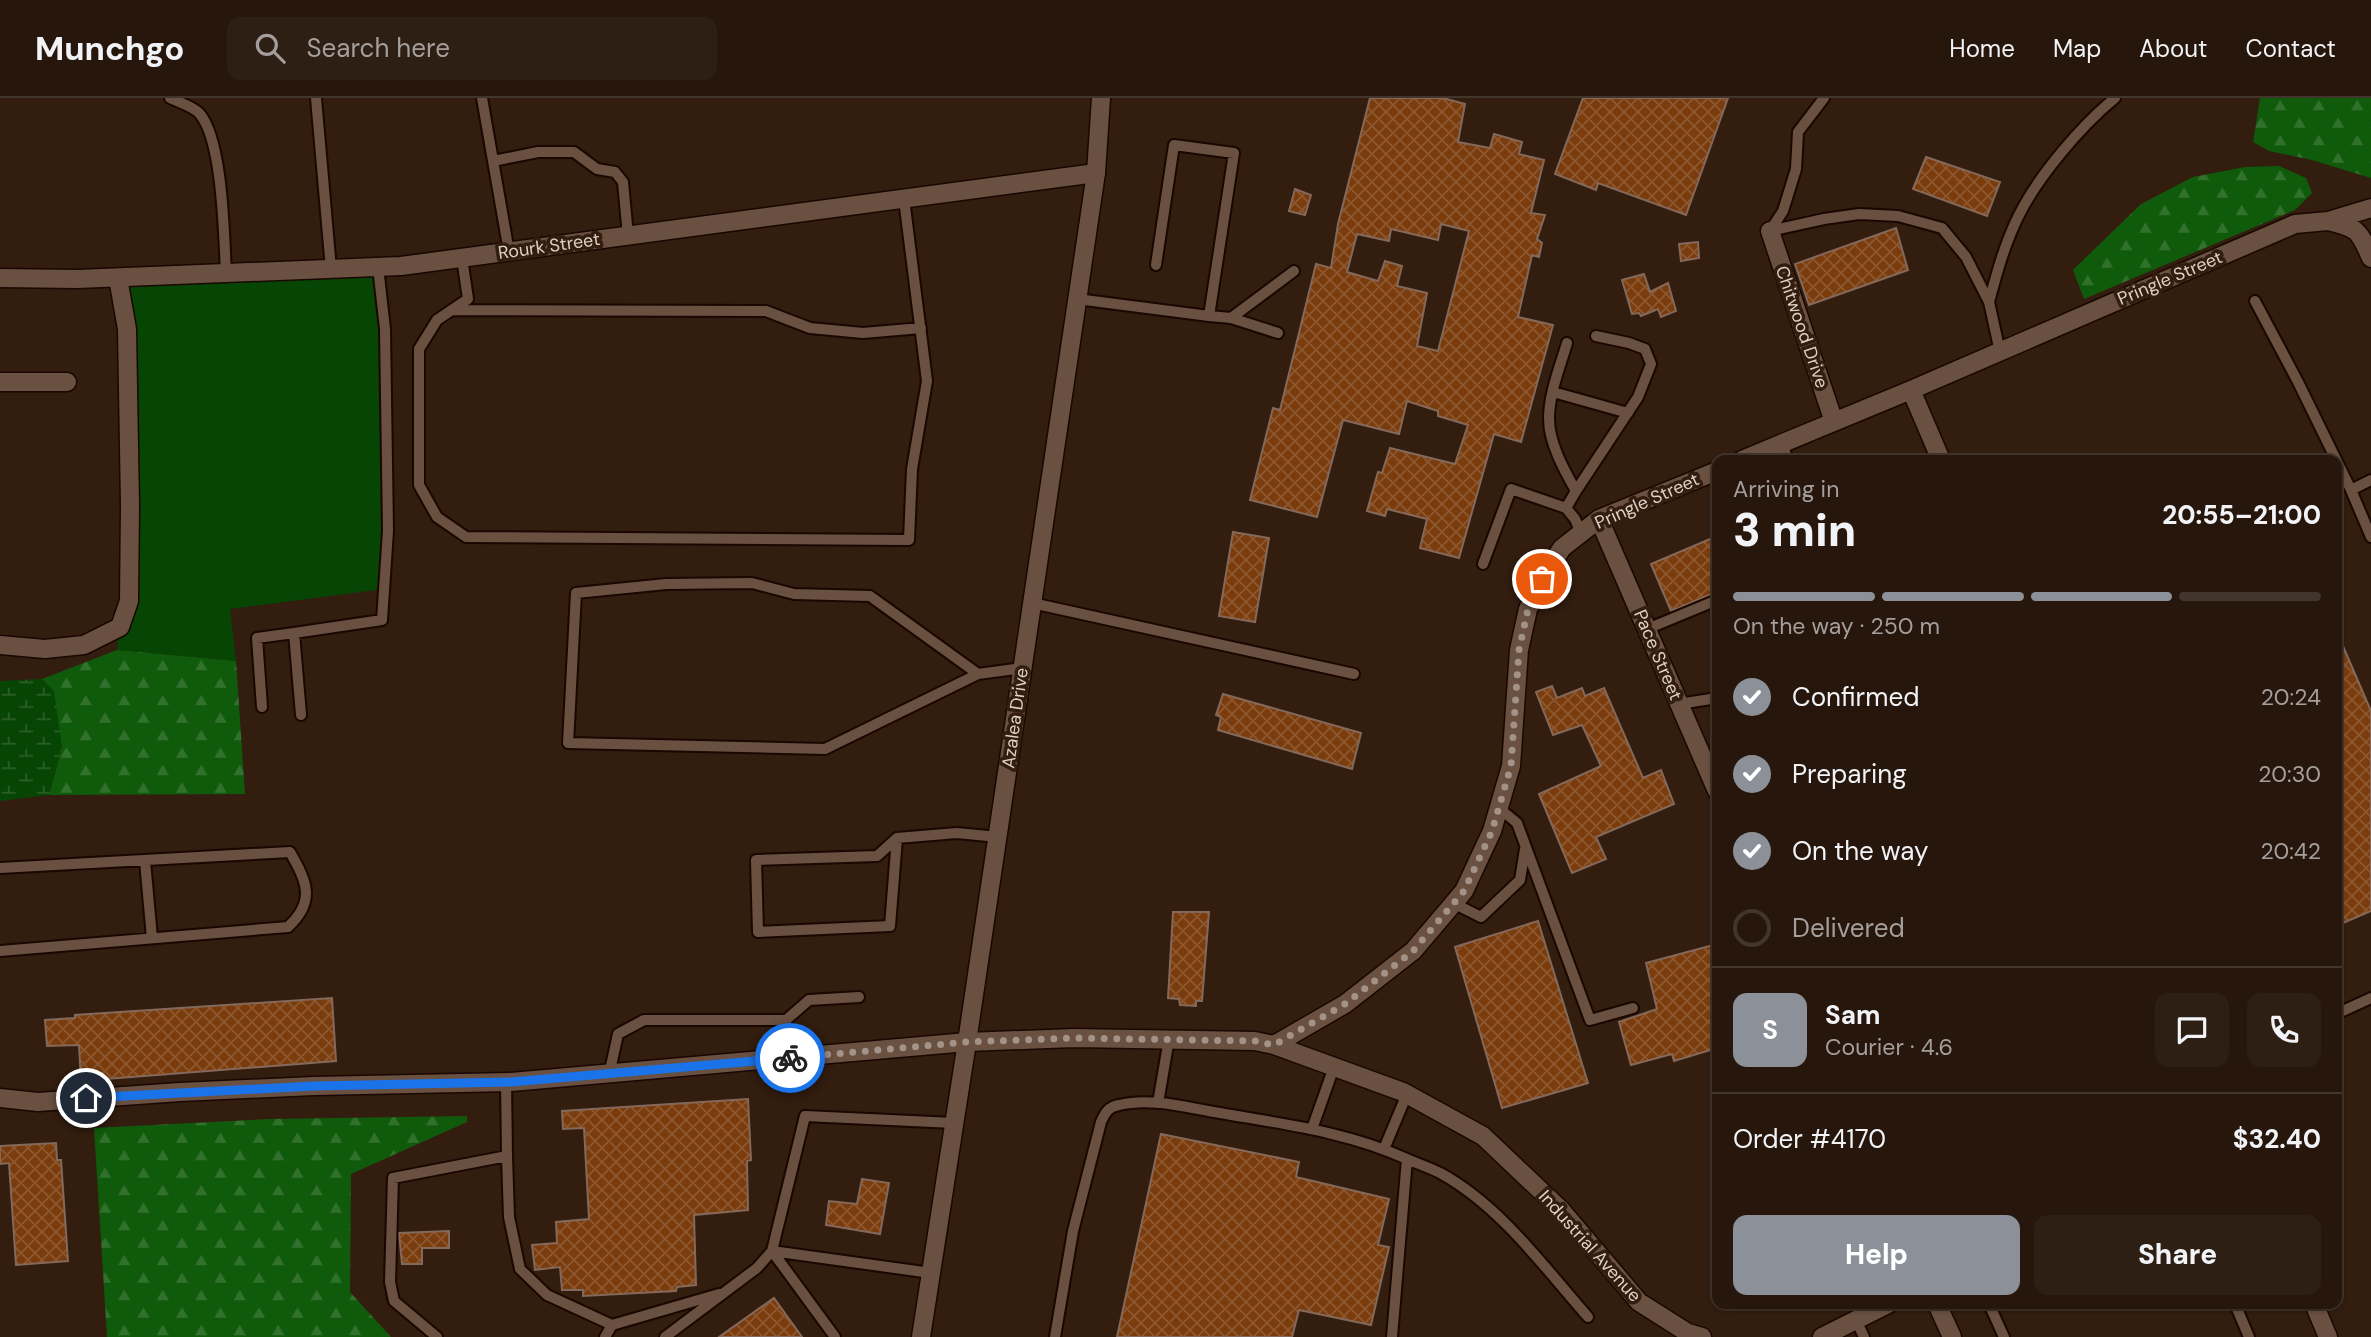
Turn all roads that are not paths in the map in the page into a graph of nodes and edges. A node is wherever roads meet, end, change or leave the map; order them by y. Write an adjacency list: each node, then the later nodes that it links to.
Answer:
1 (170, 98): 21 (lane)
2 (316, 98): 19 (lane)
3 (482, 98): 7 (lane)
4 (1101, 98): 8 (street, Azalea Drive)
5 (1824, 98): 12 (lane)
6 (2115, 98): 26 (lane)
7 (493, 161): 13 (lane); 14 (lane)
8 (1096, 173): 9 (street, Rourk Street); 24 (street, Azalea Drive)
9 (904, 199): 13 (street, Rourk Street); 30 (lane)
10 (2371, 208): 11 (street, Pringle Street)
11 (2328, 221): 16 (street); 34 (street, Pringle Street)
12 (1770, 231): 26 (lane); 40 (street, Chitwood Drive)
13 (628, 236): 14 (street, Rourk Street)
14 (509, 252): 15 (street, Rourk Street)
15 (462, 258): 18 (street, Rourk Street); 27 (lane)
16 (2371, 258)
17 (1156, 265): 28 (lane)
18 (378, 267): 19 (street, Rourk Street); 57 (lane)
19 (331, 269): 21 (street, Rourk Street)
20 (1294, 271): 29 (lane)
21 (226, 274): 23 (street, Rourk Street)
22 (0, 278): 23 (street, Rourk Street)
23 (118, 278): 58 (street)
24 (1077, 299): 28 (lane); 55 (street, Azalea Drive)
25 (2255, 301): 43 (lane)
26 (1989, 302): 34 (lane)
27 (452, 310): 30 (lane); 30 (lane)
28 (1209, 316): 29 (lane)
29 (1231, 318): 31 (lane)
30 (921, 328)
31 (1278, 333)
32 (1596, 336): 39 (lane)
33 (1567, 342): 38 (lane)
34 (2000, 352): 37 (street, Pringle Street)
35 (0, 382): 36 (street)
36 (66, 382)
37 (1911, 390): 40 (street, Pringle Street); 42 (street)
38 (1553, 392): 39 (lane); 48 (lane)
39 (1628, 413): 48 (lane)
40 (1834, 422): 41 (street, Pringle Street)
41 (1785, 452)
42 (1939, 455)
43 (2334, 455)
44 (2342, 472): 47 (lane)
45 (1712, 473): 50 (street, Pringle Street)
46 (2371, 480): 47 (lane)
47 (2351, 490): 52 (lane)
48 (1576, 491): 49 (lane)
49 (1566, 508): 51 (lane); 53 (lane)
50 (1599, 519): 51 (street, Pringle Street); 56 (street, Pace Street)
51 (1581, 533): 67 (street, Pringle Street)
52 (2371, 537)
53 (1483, 564)
54 (1712, 602): 56 (lane)
55 (1032, 603): 59 (street, Azalea Drive); 61 (lane)
56 (1647, 629): 63 (street, Pace Street)
57 (294, 633): 64 (lane); 65 (lane)
58 (0, 645)
59 (1023, 668): 60 (lane); 68 (street, Azalea Drive)
60 (978, 674): 60 (lane)
61 (1354, 674)
62 (1712, 699): 63 (lane)
63 (1679, 704): 66 (street, Pace Street)
64 (262, 707)
65 (301, 715)
66 (1712, 780)
67 (1499, 808): 70 (lane); 73 (street, Pringle Street)
68 (998, 837): 69 (lane); 82 (street, Azalea Drive)
69 (897, 838): 69 (lane)
70 (1526, 846): 73 (lane); 78 (lane)
71 (145, 860): 72 (lane); 74 (lane); 74 (lane)
72 (0, 868)
73 (1453, 903): 83 (street, Pringle Street)
74 (152, 938): 75 (lane)
75 (0, 951)
76 (859, 997): 80 (lane)
77 (2371, 998): 79 (lane)
78 (1633, 1007)
79 (2342, 1011)
80 (786, 1020): 84 (lane); 86 (lane)
81 (1168, 1039): 82 (street, Industrial Avenue); 83 (street, Industrial Avenue); 90 (lane)
82 (967, 1042): 84 (street, Industrial Avenue); 91 (street, Azalea Drive)
83 (1274, 1045): 85 (street, Industrial Avenue)
84 (785, 1059): 86 (street, Industrial Avenue)
85 (1334, 1067): 88 (street, Industrial Avenue); 92 (lane)
86 (609, 1074): 87 (street, Industrial Avenue)
87 (506, 1082): 89 (street, Industrial Avenue); 94 (lane)
88 (1407, 1094): 93 (lane); 107 (street, Industrial Avenue)
89 (0, 1098)
90 (1158, 1102): 92 (lane); 113 (lane)
91 (954, 1123): 96 (lane); 97 (street, Azalea Drive)
92 (1312, 1129): 93 (lane)
93 (1384, 1149): 95 (lane)
94 (507, 1156): 106 (lane); 108 (lane)
95 (1407, 1159): 104 (lane); 114 (lane)
96 (772, 1251): 97 (lane); 98 (lane); 111 (lane)
97 (931, 1273): 112 (street, Azalea Drive)
98 (725, 1292): 106 (lane); 110 (lane)
99 (1878, 1309): 105 (street)
100 (1939, 1309): 117 (street)
101 (1991, 1309): 118 (lane)
102 (2237, 1309): 119 (lane)
103 (2316, 1309): 120 (street)
104 (1588, 1317)
105 (1856, 1320): 115 (street); 116 (lane)
106 (612, 1325): 109 (lane)
107 (1692, 1336)
108 (437, 1337)
109 (605, 1337)
110 (665, 1337)
111 (835, 1337)
112 (921, 1337)
113 (1055, 1337)
114 (1392, 1337)
115 (1822, 1337)
116 (1864, 1337)
117 (1952, 1337)
118 (2004, 1337)
119 (2249, 1337)
120 (2328, 1337)

